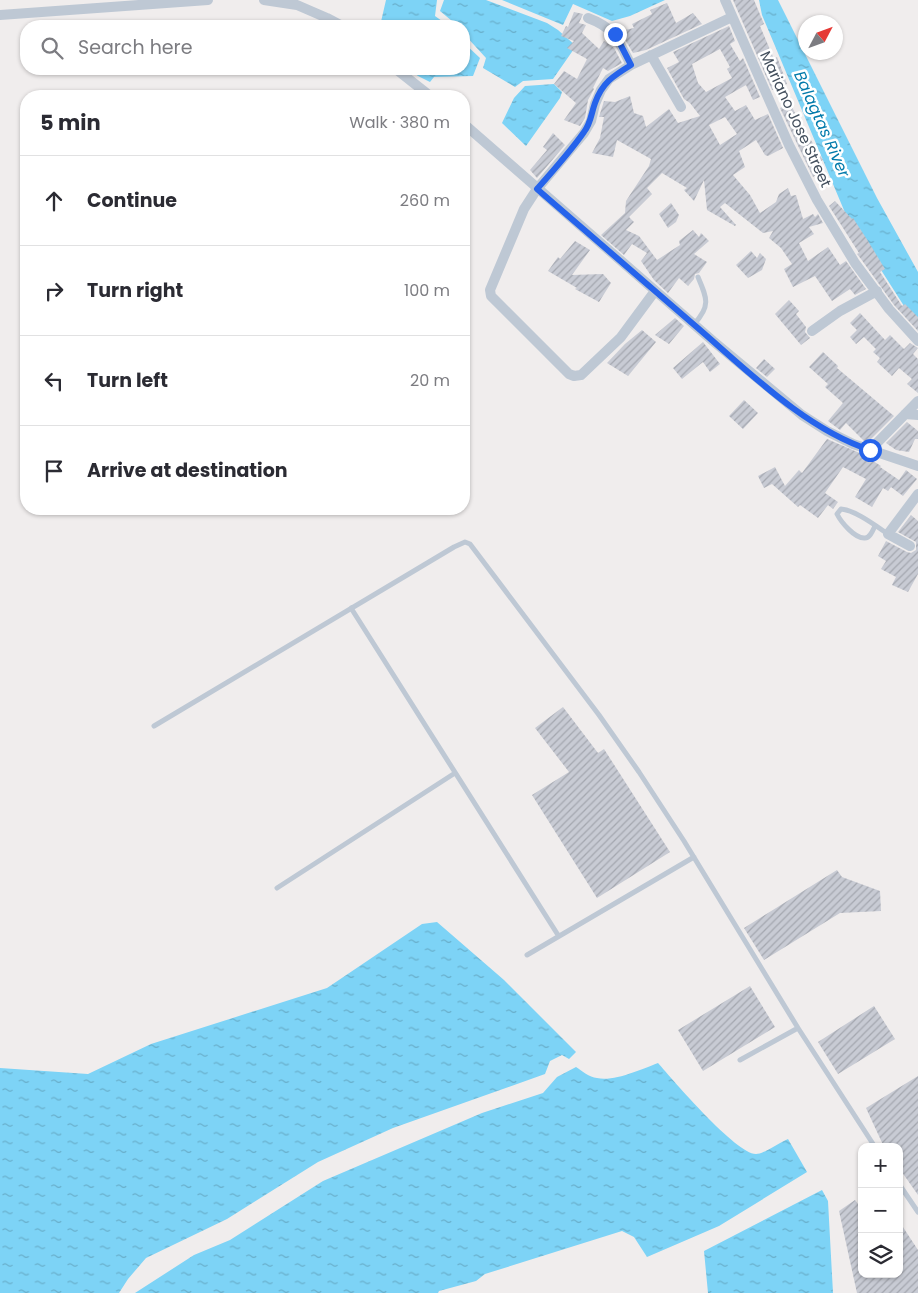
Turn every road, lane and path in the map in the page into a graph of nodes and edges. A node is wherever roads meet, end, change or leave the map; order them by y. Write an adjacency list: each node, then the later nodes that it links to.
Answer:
1 (208, 0): 4 (street)
2 (264, 0): 7 (street)
3 (725, 0): 5 (street, Mariano Jose Street)
4 (0, 15)
5 (732, 17): 8 (street); 17 (street, Mariano Jose Street)
6 (588, 18): 9 (street)
7 (331, 20)
8 (652, 55): 9 (street); 12 (street)
9 (631, 65): 14 (street)
10 (404, 75): 11 (street)
11 (422, 90)
12 (682, 107)
13 (470, 129): 14 (street)
14 (537, 189): 16 (street); 16 (street)
15 (698, 277): 18 (lane)
16 (655, 291): 18 (street)
17 (876, 291): 19 (street); 20 (street, Mariano Jose Street)
18 (694, 324): 24 (street)
19 (812, 331)
20 (918, 341)
21 (918, 401): 22 (street)
22 (905, 414): 23 (street); 24 (street)
23 (918, 415)
24 (870, 450): 25 (street)
25 (918, 466)
26 (918, 494): 28 (street)
27 (875, 526): 27 (lane); 28 (lane)
28 (888, 534): 29 (street)
29 (910, 546)
30 (351, 608): 31 (lane); 32 (lane); 33 (lane)
31 (154, 726)
32 (455, 772): 34 (lane); 35 (lane)
33 (694, 858): 35 (lane); 37 (lane)
34 (277, 888)
35 (558, 935): 36 (lane)
36 (527, 955)
37 (798, 1028): 38 (lane); 39 (lane)
38 (740, 1060)
39 (872, 1143)
40 (902, 1188): 41 (lane)
41 (918, 1212)

